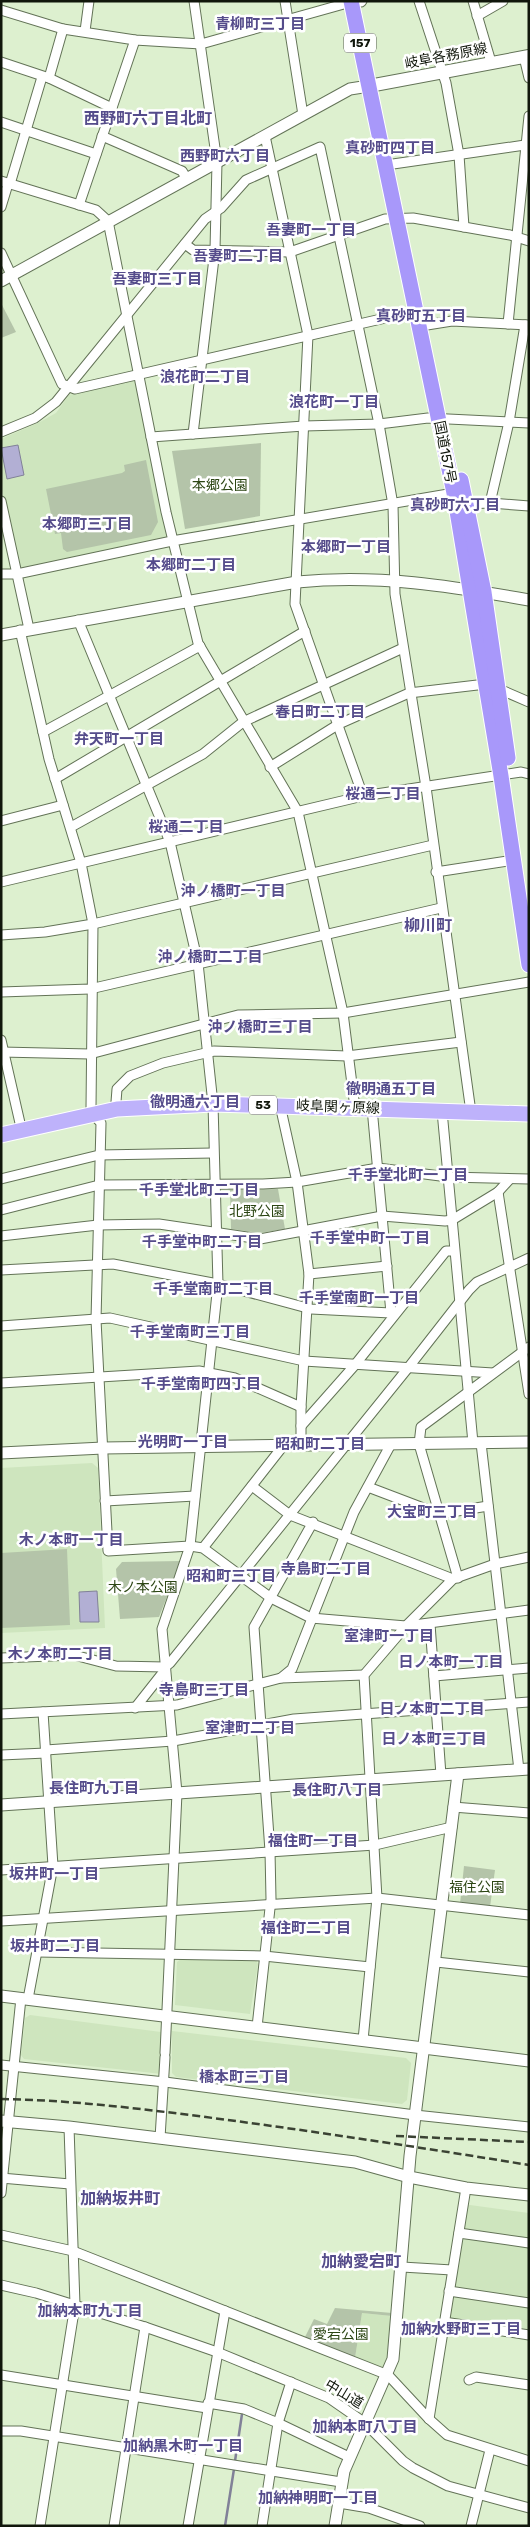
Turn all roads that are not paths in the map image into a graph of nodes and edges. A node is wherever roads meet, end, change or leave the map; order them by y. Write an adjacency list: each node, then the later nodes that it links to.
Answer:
1 (89, 1): 13 (street)
2 (194, 1): 15 (street)
3 (285, 1): 11 (street)
4 (361, 1): 22 (highway, 国道157号 / 157)
5 (419, 1): 19 (street)
6 (473, 1): 10 (street)
7 (503, 1): 10 (street)
8 (351, 2): 11 (street); 22 (highway, 国道157号 / 157)
9 (1, 10): 12 (street)
10 (477, 16): 18 (street)
11 (288, 19): 15 (street); 24 (street)
12 (63, 29): 13 (street); 20 (street)
13 (85, 31): 14 (street)
14 (135, 40): 15 (street); 23 (street)
15 (201, 44): 33 (street)
16 (527, 56): 18 (main road, 岐阜各務原線); 21 (street)
17 (1, 62): 20 (street)
18 (491, 62): 19 (main road, 岐阜各務原線)
19 (442, 72): 22 (main road, 岐阜各務原線); 32 (street)
20 (46, 77): 23 (street); 27 (street)
21 (529, 78)
22 (374, 85): 24 (street); 34 (highway, 国道157号 / 157); 41 (highway, 国道157号 / 157)
23 (112, 108): 28 (street)
24 (303, 115): 29 (street)
25 (529, 116): 30 (street)
26 (1, 122): 27 (street)
27 (26, 131): 31 (street); 37 (street)
28 (102, 136): 31 (street); 36 (street)
29 (265, 136): 33 (street); 35 (street)
30 (527, 146): 32 (street); 45 (street)
31 (96, 154): 38 (street)
32 (459, 155): 34 (street); 43 (street)
33 (217, 162): 36 (street); 40 (street)
34 (392, 164): 41 (highway, 国道157号 / 157)
35 (272, 169): 40 (street); 44 (street); 50 (street)
36 (187, 179): 42 (street)
37 (6, 183): 38 (street); 39 (street)
38 (79, 205): 42 (street)
39 (1, 207)
40 (216, 211): 47 (street); 48 (street)
41 (401, 218): 43 (street); 44 (street); 53 (highway, 国道157号 / 157); 57 (highway, 国道157号 / 157)
42 (108, 222): 51 (street); 54 (street)
43 (464, 227): 45 (street)
44 (338, 236): 50 (street); 55 (street)
45 (516, 237): 46 (street); 56 (street)
46 (529, 241)
47 (185, 244): 48 (street); 54 (street)
48 (215, 250): 50 (street); 60 (street)
49 (1, 252): 51 (street)
50 (290, 252): 59 (street)
51 (12, 274): 52 (street); 62 (street)
52 (1, 281)
53 (416, 311): 55 (street); 63 (highway, 国道157号 / 157)
54 (127, 313): 61 (street); 62 (street)
55 (357, 323): 59 (street); 66 (street)
56 (508, 324): 57 (street); 58 (street)
57 (427, 325): 63 (highway, 国道157号 / 157)
58 (527, 325): 64 (street)
59 (308, 335): 60 (street); 67 (street)
60 (201, 360): 61 (street); 69 (street)
61 (140, 374): 62 (street); 70 (street)
62 (68, 388): 68 (street)
63 (443, 419): 64 (street); 66 (street); 71 (highway, 国道157号 / 157); 74 (highway, 国道157号 / 157)
64 (509, 422): 65 (street); 73 (street)
65 (529, 423)
66 (379, 424): 67 (street); 75 (street)
67 (304, 426): 69 (street); 77 (street)
68 (1, 432)
69 (193, 434): 70 (street)
70 (150, 437): 78 (street)
71 (454, 493): 75 (street); 83 (highway, 国道157号 / 157)
72 (1, 501): 80 (street)
73 (490, 503): 74 (street); 76 (street)
74 (466, 504): 83 (highway, 国道157号 / 157)
75 (393, 505): 77 (street); 81 (street)
76 (529, 506)
77 (299, 519): 78 (street); 82 (street)
78 (172, 541): 80 (street); 85 (street)
79 (1, 574): 80 (street)
80 (17, 574): 87 (street)
81 (394, 579): 82 (street); 83 (street); 91 (street)
82 (297, 582): 85 (street); 88 (street)
83 (477, 591): 84 (street); 94 (highway, 国道157号 / 157)
84 (529, 600)
85 (188, 601): 86 (street); 90 (street)
86 (78, 620): 87 (street); 96 (street)
87 (25, 630): 89 (street); 100 (street)
88 (305, 631): 92 (street); 93 (street)
89 (1, 634)
90 (200, 646): 92 (street); 96 (street)
91 (403, 648): 93 (street); 95 (street)
92 (220, 683): 98 (street); 101 (street)
93 (324, 686): 98 (street); 99 (street)
94 (493, 687): 95 (street); 97 (street); 104 (highway, 国道157号 / 157)
95 (409, 693): 99 (street); 107 (street)
96 (109, 696): 100 (street); 101 (street)
97 (529, 702)
98 (243, 722): 102 (street); 106 (street)
99 (339, 724): 102 (street); 108 (street)
100 (43, 732): 105 (street)
101 (127, 738): 105 (street); 106 (street)
102 (270, 767): 110 (street)
103 (529, 774): 104 (street)
104 (506, 775): 107 (street); 115 (highway, 国道157号 / 157); 122 (highway, 国道157号 / 157)
105 (55, 779): 109 (street)
106 (148, 786): 112 (street); 113 (street)
107 (426, 787): 108 (street); 114 (street)
108 (363, 796): 110 (street)
109 (63, 805): 111 (street); 112 (street)
110 (298, 812): 113 (street); 118 (street)
111 (1, 821)
112 (71, 828): 116 (street)
113 (170, 842): 116 (street); 120 (street)
114 (433, 845): 117 (street); 118 (street)
115 (514, 860): 117 (street); 124 (highway, 国道157号 / 157)
116 (81, 862): 119 (street); 123 (street)
117 (436, 872): 121 (street)
118 (312, 873): 120 (street); 125 (street)
119 (1, 882)
120 (185, 903): 123 (street); 127 (street)
121 (441, 908): 125 (street); 132 (street)
122 (529, 908)
123 (93, 924): 126 (street); 130 (street)
124 (526, 925): 128 (highway, 国道157号 / 157)
125 (325, 934): 127 (street); 133 (street)
126 (1, 935)
127 (198, 963): 130 (street); 134 (street)
128 (529, 965)
129 (529, 982): 132 (street)
130 (90, 989): 131 (street); 139 (street)
131 (1, 992)
132 (454, 994): 133 (street); 136 (street)
133 (343, 1013): 134 (street); 140 (street)
134 (205, 1024): 138 (street); 139 (street)
135 (1, 1040): 137 (street)
136 (461, 1042): 140 (street); 145 (street)
137 (3, 1052): 139 (street); 151 (street)
138 (208, 1052): 140 (street); 141 (street); 143 (street)
139 (90, 1054): 148 (street)
140 (347, 1056): 142 (street)
141 (212, 1100): 142 (main road, 岐阜関ヶ原線 / 53); 143 (main road, 岐阜関ヶ原線 / 53); 144 (main road, 岐阜関ヶ原線 / 53); 148 (main road, 岐阜関ヶ原線 / 53); 154 (street)
142 (354, 1100): 145 (main road, 岐阜関ヶ原線 / 53)
143 (116, 1102): 148 (main road, 岐阜関ヶ原線 / 53)
144 (280, 1105): 147 (main road, 岐阜関ヶ原線 / 53); 161 (street)
145 (470, 1105): 146 (main road, 岐阜関ヶ原線 / 53)
146 (529, 1105)
147 (372, 1108): 149 (main road, 岐阜関ヶ原線 / 53); 156 (street)
148 (91, 1111): 151 (main road, 岐阜関ヶ原線 / 53); 153 (main road, 岐阜関ヶ原線 / 53); 155 (street)
149 (442, 1111): 150 (main road, 岐阜関ヶ原線 / 53); 157 (street)
150 (529, 1114)
151 (20, 1123): 152 (main road, 岐阜関ヶ原線 / 53)
152 (1, 1128)
153 (1, 1135)
154 (213, 1153): 155 (street); 163 (street)
155 (99, 1155): 158 (street); 162 (street)
156 (378, 1168): 157 (street); 161 (street); 166 (street)
157 (448, 1177): 160 (street); 167 (street)
158 (1, 1179)
159 (529, 1179): 160 (street)
160 (509, 1180): 164 (street)
161 (297, 1182): 163 (street); 169 (street)
162 (99, 1184): 163 (street); 165 (street); 168 (street)
163 (214, 1186): 170 (street)
164 (498, 1192): 167 (street); 176 (street)
165 (1, 1210)
166 (382, 1216): 167 (street); 169 (street); 175 (street)
167 (452, 1220): 172 (street)
168 (98, 1224): 170 (street); 171 (street); 174 (street)
169 (304, 1231): 170 (street); 178 (street)
170 (216, 1232): 179 (street)
171 (1, 1236)
172 (454, 1251): 180 (street); 182 (street)
173 (529, 1258): 176 (street)
174 (97, 1264): 177 (street); 179 (street); 183 (street)
175 (387, 1266): 178 (street); 182 (street)
176 (510, 1267): 180 (street); 186 (street)
177 (1, 1270)
178 (309, 1274): 181 (street)
179 (218, 1284): 181 (street); 185 (street)
180 (460, 1302): 189 (street); 191 (street)
181 (307, 1308): 182 (street); 187 (street)
182 (392, 1314): 188 (street)
183 (96, 1320): 184 (street); 185 (street); 193 (street)
184 (1, 1326)
185 (211, 1341): 187 (street); 190 (street)
186 (526, 1349): 192 (street); 196 (street)
187 (304, 1361): 188 (street); 197 (street)
188 (354, 1366): 189 (street); 198 (street)
189 (408, 1368): 191 (street); 203 (street)
190 (208, 1372): 193 (street); 197 (street); 206 (street)
191 (466, 1372): 192 (street); 195 (street)
192 (493, 1373): 195 (street)
193 (98, 1377): 194 (street); 207 (street)
194 (1, 1383)
195 (468, 1391): 200 (street); 202 (street)
196 (529, 1394)
197 (301, 1407): 198 (street)
198 (301, 1426): 205 (street)
199 (529, 1442): 200 (street)
200 (477, 1443): 202 (street); 213 (street)
201 (391, 1444): 202 (street); 203 (street); 210 (street)
202 (419, 1444): 214 (street)
203 (346, 1445): 205 (street); 215 (street)
204 (283, 1446): 205 (street); 206 (street); 209 (street)
205 (301, 1446)
206 (199, 1447): 207 (street); 211 (street)
207 (102, 1448): 208 (street); 212 (street)
208 (1, 1453)
209 (252, 1486): 215 (street); 219 (street)
210 (368, 1487): 214 (street); 217 (street)
211 (195, 1496): 212 (street); 218 (street)
212 (105, 1501): 218 (street)
213 (488, 1506): 214 (street); 221 (street)
214 (439, 1514): 223 (street)
215 (290, 1515): 216 (street); 222 (street)
216 (313, 1522): 217 (street); 224 (street)
217 (344, 1535): 223 (street); 227 (street)
218 (190, 1546): 219 (street); 231 (street)
219 (203, 1548): 222 (street)
220 (529, 1557): 221 (street)
221 (495, 1564): 223 (street); 226 (street)
222 (240, 1576): 224 (street); 231 (street)
223 (456, 1578): 229 (street)
224 (271, 1598): 227 (street); 237 (street)
225 (529, 1610): 226 (street)
226 (502, 1614): 228 (street); 233 (street)
227 (311, 1618): 229 (street); 236 (street)
228 (430, 1624): 229 (street); 235 (street)
229 (406, 1626): 234 (street)
230 (1, 1658): 231 (street)
231 (165, 1668): 240 (street); 241 (street)
232 (529, 1668): 233 (street)
233 (508, 1670): 235 (street); 239 (street)
234 (364, 1675): 236 (street); 245 (street)
235 (434, 1676): 242 (street)
236 (281, 1678): 237 (street)
237 (258, 1684): 240 (street); 246 (street)
238 (529, 1702): 239 (street)
239 (511, 1703): 242 (street); 250 (street)
240 (169, 1706): 241 (street); 247 (street)
241 (135, 1708): 243 (street)
242 (436, 1709): 245 (street); 252 (street)
243 (43, 1712): 244 (street); 248 (street)
244 (1, 1714)
245 (366, 1714): 246 (street); 253 (street)
246 (261, 1725): 247 (street); 254 (street)
247 (173, 1741): 248 (street); 255 (street)
248 (46, 1751): 249 (street); 256 (street)
249 (1, 1756)
250 (524, 1769): 251 (street)
251 (458, 1774): 252 (street); 258 (street)
252 (441, 1775): 253 (street)
253 (370, 1780): 254 (street); 261 (street)
254 (266, 1787): 255 (street); 262 (street)
255 (177, 1793): 256 (street); 263 (street)
256 (50, 1802): 257 (street); 264 (street)
257 (1, 1805)
258 (453, 1807): 259 (street); 260 (street)
259 (529, 1813)
260 (452, 1827): 261 (street); 268 (street)
261 (375, 1845): 262 (street); 266 (street)
262 (270, 1851): 263 (street); 267 (street)
263 (174, 1857): 264 (street); 269 (street)
264 (53, 1866): 265 (street); 271 (street)
265 (1, 1870)
266 (376, 1898): 267 (street); 268 (street); 277 (street)
267 (270, 1905): 269 (street); 275 (street)
268 (442, 1906): 270 (street); 276 (street)
269 (172, 1910): 271 (street); 274 (street)
270 (529, 1916)
271 (44, 1918): 272 (street); 273 (street)
272 (1, 1921)
273 (37, 1952): 274 (street); 280 (street)
274 (170, 1955): 275 (street); 281 (street)
275 (264, 1956): 277 (street); 282 (street)
276 (436, 1962): 278 (street); 284 (street)
277 (370, 1967): 283 (street)
278 (529, 1972)
279 (1, 1996): 280 (street)
280 (25, 1999): 281 (street); 287 (street)
281 (166, 2017): 282 (street); 288 (street)
282 (256, 2027): 283 (street)
283 (363, 2040): 284 (street)
284 (425, 2049): 285 (street); 289 (street)
285 (529, 2061)
286 (1, 2065): 287 (street)
287 (14, 2066): 288 (street); 290 (street)
288 (164, 2082): 289 (street); 293 (street)
289 (415, 2115): 292 (street); 294 (street)
290 (5, 2121): 291 (street); 295 (street)
291 (68, 2127): 293 (street); 296 (street)
292 (529, 2127)
293 (160, 2138): 294 (street)
294 (409, 2177): 298 (street); 299 (street); 305 (street)
295 (2, 2178): 296 (street); 297 (street)
296 (70, 2184): 304 (street)
297 (1, 2193)
298 (464, 2194): 300 (street); 301 (street)
299 (529, 2195)
300 (529, 2202)
301 (459, 2233): 303 (street); 306 (street)
302 (1, 2235): 304 (street)
303 (529, 2243)
304 (72, 2251): 310 (street); 311 (street)
305 (402, 2267): 306 (street); 313 (street)
306 (452, 2270): 308 (street)
307 (1, 2285): 310 (street, 中山道)
308 (449, 2290): 309 (street); 312 (street)
309 (529, 2303)
310 (75, 2305): 314 (street, 中山道); 322 (street)
311 (225, 2311): 317 (street); 319 (street)
312 (444, 2322): 315 (street); 316 (street)
313 (397, 2326): 315 (street); 319 (street)
314 (145, 2327): 317 (street, 中山道); 324 (street)
315 (443, 2332): 326 (street)
316 (529, 2335)
317 (217, 2352): 321 (street, 中山道); 325 (street)
318 (1, 2375): 322 (street)
319 (388, 2375): 326 (street); 328 (street)
320 (470, 2380): 323 (street)
321 (291, 2382): 327 (street); 328 (street, 中山道)
322 (62, 2385): 324 (street); 330 (street)
323 (529, 2385)
324 (135, 2397): 325 (street); 331 (street)
325 (208, 2406): 327 (street); 334 (street)
326 (429, 2419): 332 (street)
327 (278, 2423): 333 (street); 336 (street)
328 (365, 2423): 333 (street); 338 (street, 中山道)
329 (1, 2431): 330 (street)
330 (54, 2437): 331 (street); 342 (street)
331 (127, 2449): 334 (street); 343 (street)
332 (490, 2450): 335 (street); 338 (street)
333 (349, 2457): 337 (street)
334 (199, 2460): 336 (street); 344 (street)
335 (529, 2461)
336 (270, 2471): 337 (street); 345 (street)
337 (341, 2482): 339 (street)
338 (479, 2496): 340 (street, 中山道); 348 (street)
339 (338, 2503): 341 (street); 346 (street)
340 (529, 2508)
341 (393, 2521): 347 (street)
342 (40, 2526)
343 (114, 2526)
344 (188, 2526)
345 (262, 2526)
346 (335, 2526)
347 (420, 2526)
348 (471, 2526)

